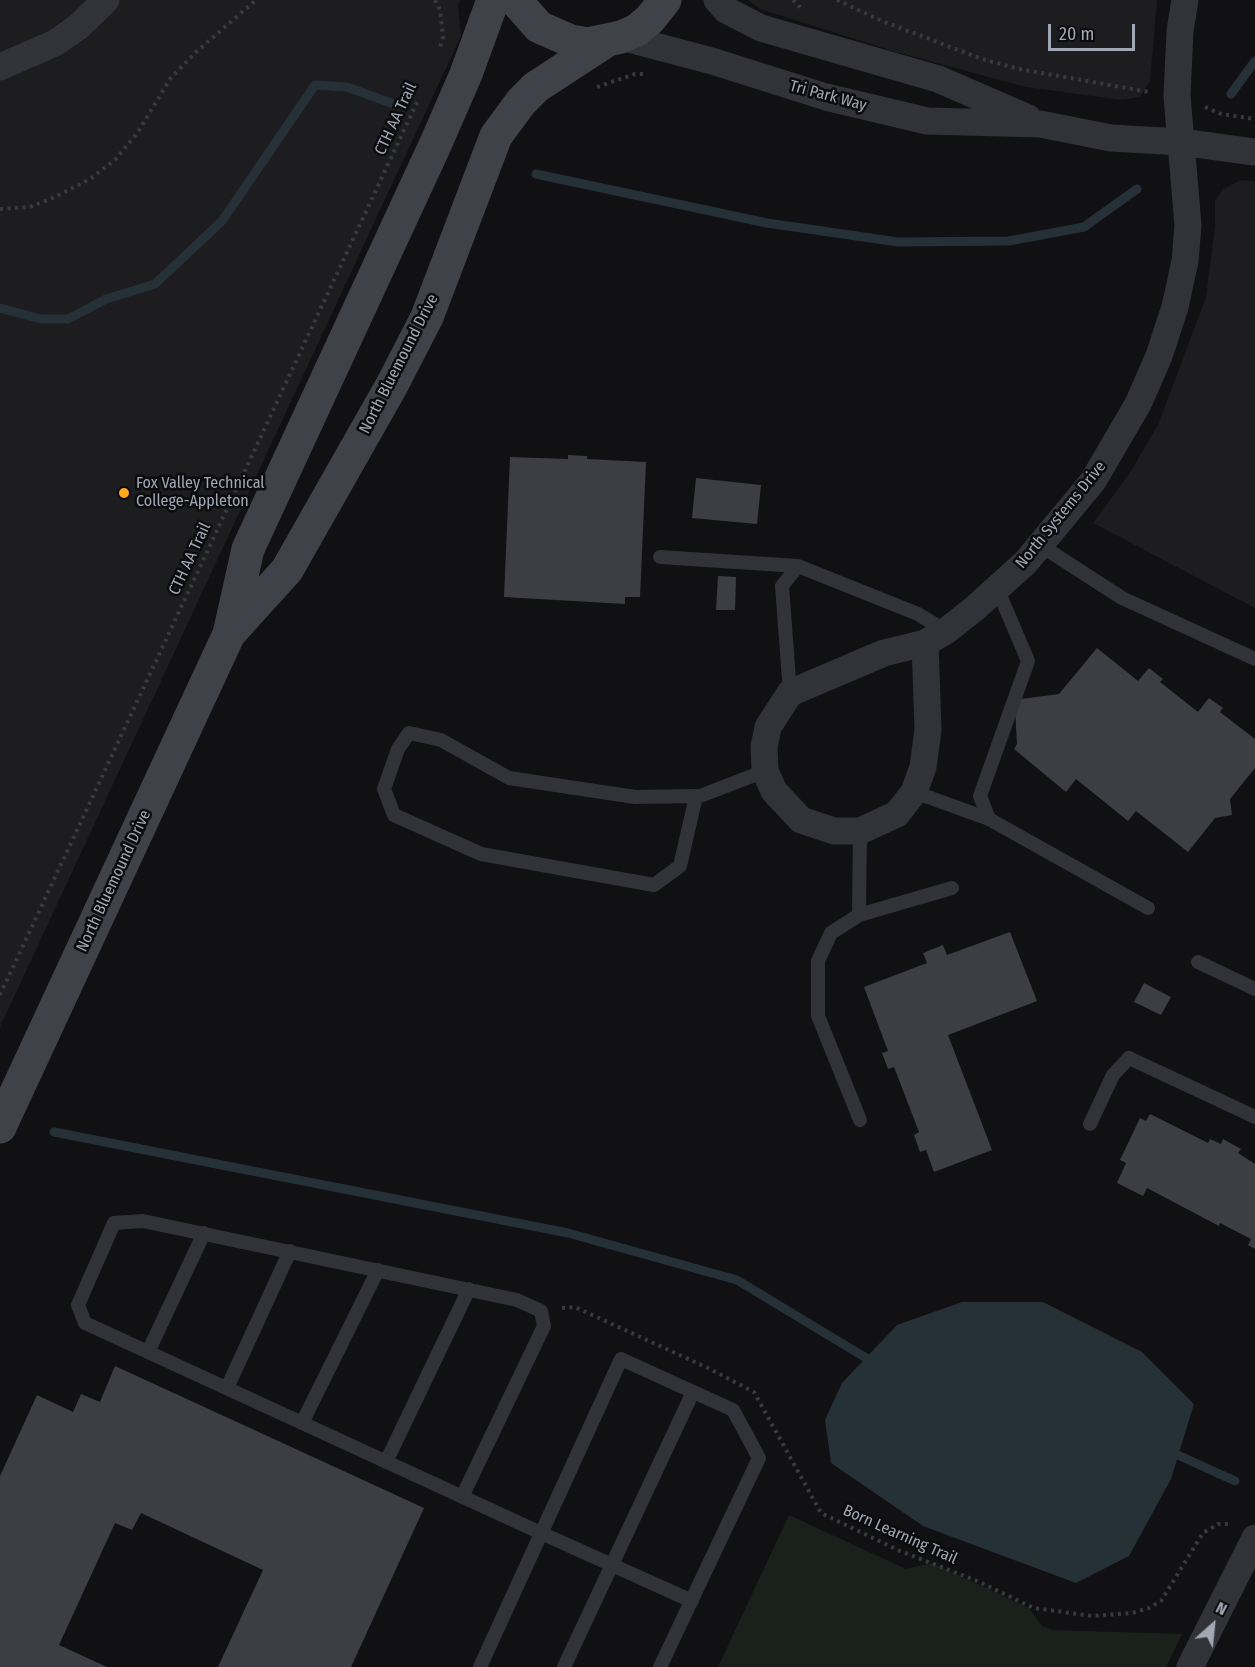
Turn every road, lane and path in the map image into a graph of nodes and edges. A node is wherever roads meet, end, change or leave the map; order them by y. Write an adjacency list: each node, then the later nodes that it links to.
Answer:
1 (106, 0): 12 (street)
2 (256, 0): 21 (path)
3 (435, 0): 11 (path)
4 (515, 0): 10 (main road)
5 (665, 0): 10 (main road, North Bluemound Drive)
6 (717, 0): 18 (street, Tri Park Way)
7 (837, 0): 16 (path)
8 (1185, 0): 16 (street, North Systems Drive)
9 (485, 7): 26 (main road, North Bluemound Drive)
10 (613, 40): 18 (street, Tri Park Way); 26 (main road, North Bluemound Drive)
11 (439, 53)
12 (0, 68)
13 (652, 74): 14 (path)
14 (587, 91)
15 (421, 93): 40 (path, CTH AA Trail)
16 (1177, 96): 17 (path); 19 (street, North Systems Drive)
17 (1255, 119)
18 (1040, 124): 19 (street, Tri Park Way)
19 (1182, 142): 20 (street, Tri Park Way); 22 (street, North Systems Drive)
20 (1255, 152)
21 (0, 209)
22 (1040, 544): 25 (street, North Systems Drive); 28 (lane)
23 (660, 557): 24 (lane)
24 (798, 566): 27 (lane); 29 (lane)
25 (997, 588): 27 (street, North Systems Drive); 33 (lane)
26 (229, 634): 44 (main road, North Bluemound Drive)
27 (935, 637): 29 (street, North Systems Drive); 31 (street)
28 (1255, 659)
29 (790, 693): 30 (street)
30 (765, 771): 32 (lane); 34 (street)
31 (914, 792): 33 (lane); 34 (street)
32 (696, 796): 32 (lane)
33 (989, 819): 36 (lane)
34 (860, 831): 37 (lane)
35 (952, 888): 37 (lane)
36 (1148, 908)
37 (859, 915): 42 (lane)
38 (1198, 962): 39 (lane)
39 (1255, 989)
40 (0, 994)
41 (1255, 1117): 43 (lane)
42 (860, 1120)
43 (1090, 1124)
44 (0, 1127)
45 (204, 1233): 46 (lane); 50 (lane); 50 (lane)
46 (290, 1251): 47 (lane); 51 (lane)
47 (378, 1270): 48 (lane); 53 (lane)
48 (469, 1289): 49 (lane); 54 (lane)
49 (541, 1311): 55 (lane); 56 (path, Born Learning Trail)
50 (148, 1352): 51 (lane)
51 (227, 1388): 53 (lane)
52 (693, 1392): 57 (lane); 58 (lane); 59 (lane)
53 (302, 1423): 54 (lane)
54 (386, 1462): 55 (lane)
55 (462, 1497): 57 (lane)
56 (1246, 1531): 63 (street)
57 (541, 1533): 58 (lane); 60 (lane)
58 (612, 1566): 59 (lane); 61 (lane)
59 (692, 1601): 62 (lane)
60 (480, 1667)
61 (564, 1667)
62 (660, 1667)
63 (1190, 1667)

